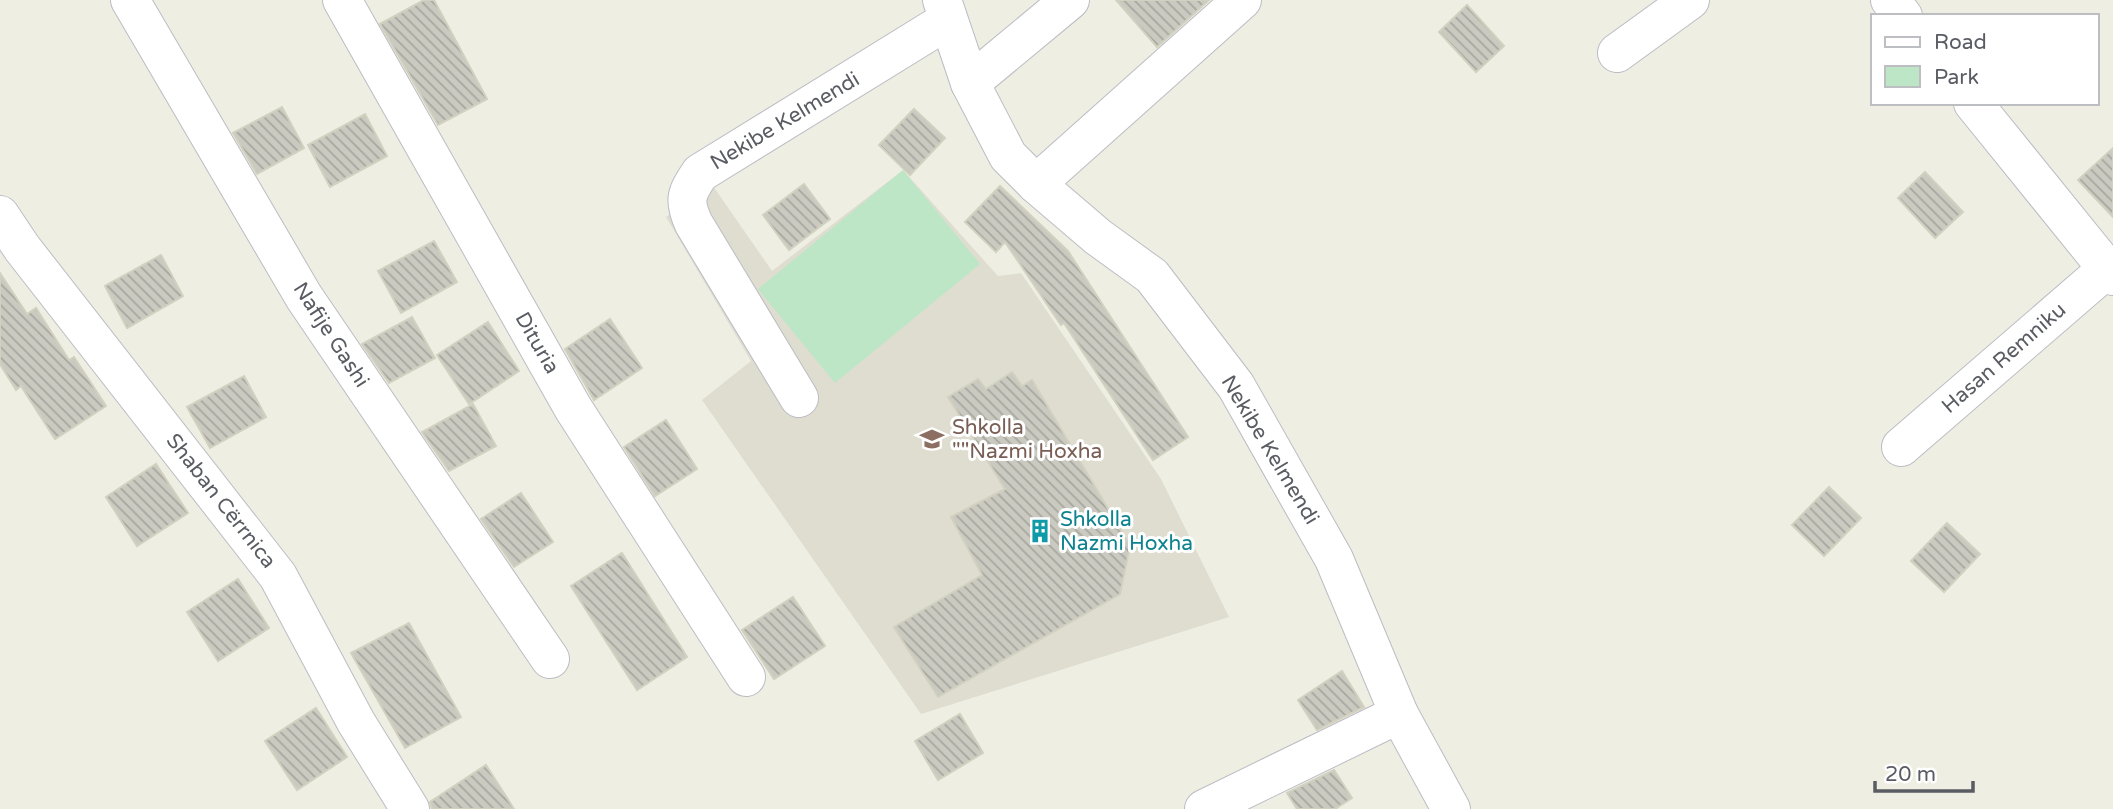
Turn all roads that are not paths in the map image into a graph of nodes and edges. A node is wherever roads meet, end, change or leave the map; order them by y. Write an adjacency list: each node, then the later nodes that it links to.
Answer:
1 (130, 0): 17 (street, Nafije Gashi)
2 (342, 0): 18 (street, Dituria)
3 (1070, 0): 10 (street)
4 (1242, 0): 12 (street)
5 (1690, 0): 9 (street)
6 (1890, 0): 8 (street)
7 (945, 10): 10 (street, Nekibe Kelmendi); 15 (street, Nekibe Kelmendi)
8 (1901, 14)
9 (1617, 53)
10 (970, 83): 12 (street, Nekibe Kelmendi)
11 (1975, 105): 14 (street, Hasan Remniku)
12 (1036, 184): 19 (street, Nekibe Kelmendi)
13 (0, 215): 20 (street, Shaban Cërrnica)
14 (2110, 272): 16 (street, Hasan Remniku)
15 (799, 398)
16 (1901, 447)
17 (550, 659)
18 (746, 677)
19 (1399, 714): 21 (street); 22 (street, Nekibe Kelmendi)
20 (410, 809)
21 (1204, 809)
22 (1451, 809)

